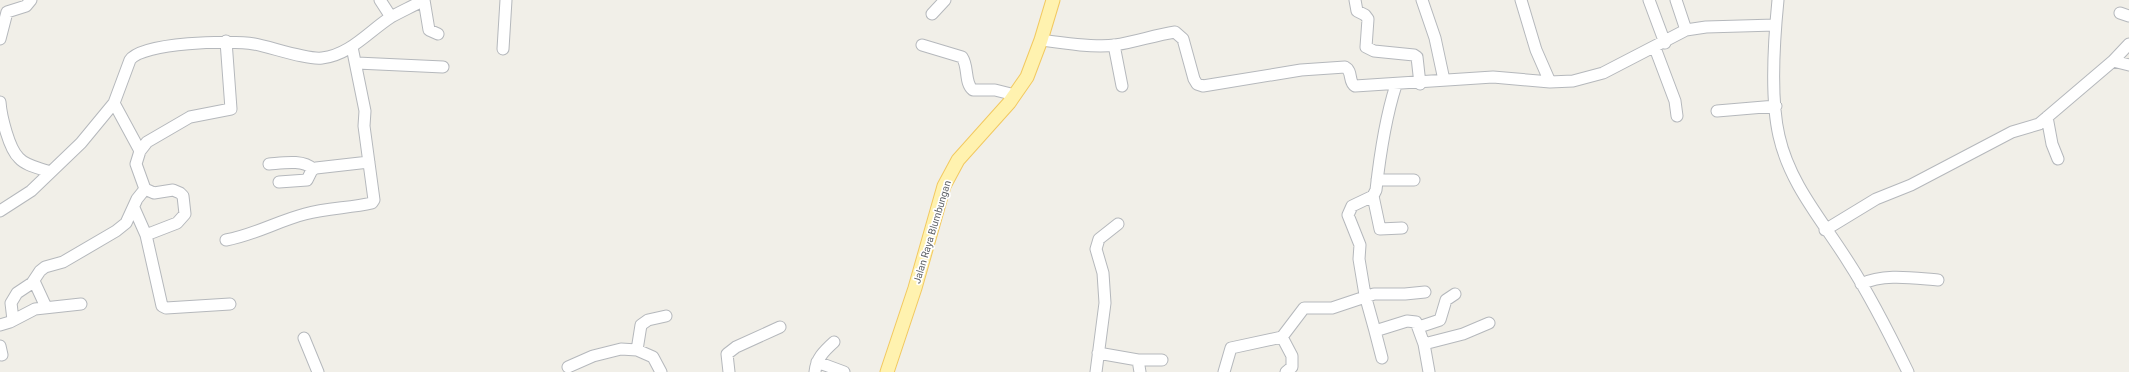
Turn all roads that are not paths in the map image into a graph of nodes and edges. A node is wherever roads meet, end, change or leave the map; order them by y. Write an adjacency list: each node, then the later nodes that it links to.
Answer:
1 (31, 0): 18 (street)
2 (380, 0): 14 (street)
3 (424, 0): 14 (street); 17 (street)
4 (506, 0): 26 (street)
5 (945, 0): 13 (street)
6 (1053, 0): 19 (main road, Jalan Raya Blumbungan)
7 (1355, 0): 33 (street)
8 (1422, 0): 31 (street)
9 (1521, 0): 32 (street)
10 (1649, 0): 24 (street)
11 (1676, 0): 16 (street)
12 (1778, 0): 15 (street)
13 (932, 14)
14 (391, 17): 25 (street)
15 (1775, 25): 16 (street); 39 (street)
16 (1686, 30): 24 (street)
17 (438, 34)
18 (0, 39)
19 (1041, 40): 23 (street); 36 (main road, Jalan Raya Blumbungan)
20 (226, 41): 25 (street); 38 (street); 43 (street)
21 (2129, 44): 27 (street)
22 (922, 45): 36 (street)
23 (1114, 45): 34 (street); 35 (street)
24 (1660, 45): 32 (street); 41 (street)
25 (352, 47): 28 (street)
26 (503, 49)
27 (2113, 61): 29 (street); 42 (street)
28 (357, 63): 30 (street); 45 (street)
29 (2129, 65)
30 (443, 68)
31 (1444, 80): 32 (street); 33 (street)
32 (1550, 82)
33 (1420, 84): 34 (street)
34 (1396, 85): 49 (street)
35 (1122, 86)
36 (1015, 95): 92 (main road, Jalan Raya Blumbungan)
37 (0, 102): 48 (street)
38 (114, 103): 43 (street); 48 (street)
39 (1776, 106): 40 (street); 58 (street)
40 (1717, 111)
41 (1677, 116)
42 (2047, 117): 44 (street); 58 (street)
43 (140, 152): 52 (street)
44 (2058, 159)
45 (369, 162): 47 (street); 60 (street)
46 (270, 164): 47 (street)
47 (313, 169): 51 (street)
48 (50, 172): 55 (street)
49 (1377, 180): 50 (street); 53 (street)
50 (1414, 180)
51 (279, 182)
52 (145, 189): 54 (street); 59 (street)
53 (1373, 196): 57 (street); 66 (street)
54 (134, 208): 59 (street); 62 (street)
55 (0, 211)
56 (1118, 224): 82 (street)
57 (1402, 228)
58 (1826, 230): 63 (street)
59 (146, 235): 68 (street)
60 (226, 240)
61 (1938, 280): 63 (street)
62 (34, 281): 69 (street); 71 (street)
63 (1861, 284): 98 (street)
64 (1425, 292): 66 (street)
65 (1455, 294): 75 (street)
66 (1366, 295): 76 (street); 77 (street)
67 (81, 304): 69 (street)
68 (230, 304)
69 (46, 307): 71 (street)
70 (666, 316): 81 (street)
71 (13, 320): 73 (street)
72 (1489, 323): 80 (street)
73 (0, 324)
74 (780, 327): 90 (street)
75 (1419, 328): 76 (street); 80 (street)
76 (1375, 332): 83 (street)
77 (1282, 337): 95 (street); 96 (street)
78 (304, 338): 88 (street)
79 (834, 342): 87 (street)
80 (1424, 344): 97 (street)
81 (637, 350): 86 (street); 89 (street)
82 (1098, 353): 84 (street); 93 (street)
83 (1382, 358)
84 (1138, 360): 85 (street); 94 (street)
85 (1162, 360)
86 (568, 367)
87 (816, 367): 91 (street)
88 (318, 372)
89 (661, 372)
90 (729, 372)
91 (844, 372)
92 (887, 372)
93 (1096, 372)
94 (1140, 372)
95 (1224, 372)
96 (1286, 372)
97 (1429, 372)
98 (1908, 372)

